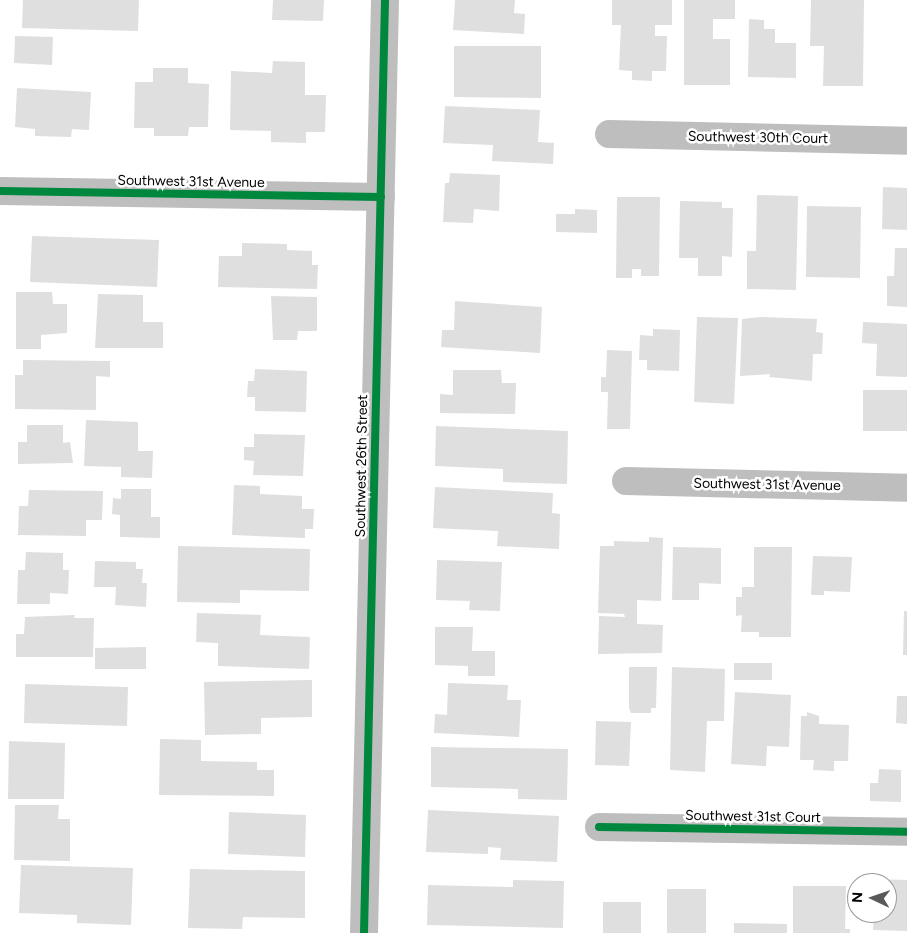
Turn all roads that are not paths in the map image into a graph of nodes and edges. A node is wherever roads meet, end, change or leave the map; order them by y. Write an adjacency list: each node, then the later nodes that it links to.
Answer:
1 (385, 0): 5 (street, Southwest 26th Street)
2 (609, 134): 3 (street, Southwest 30th Court)
3 (907, 141)
4 (0, 191): 5 (street, Southwest 31st Avenue)
5 (381, 197): 10 (street, Southwest 26th Street)
6 (626, 481): 7 (street, Southwest 31st Avenue)
7 (907, 488)
8 (599, 827): 9 (street, Southwest 31st Court)
9 (907, 832)
10 (364, 933)

